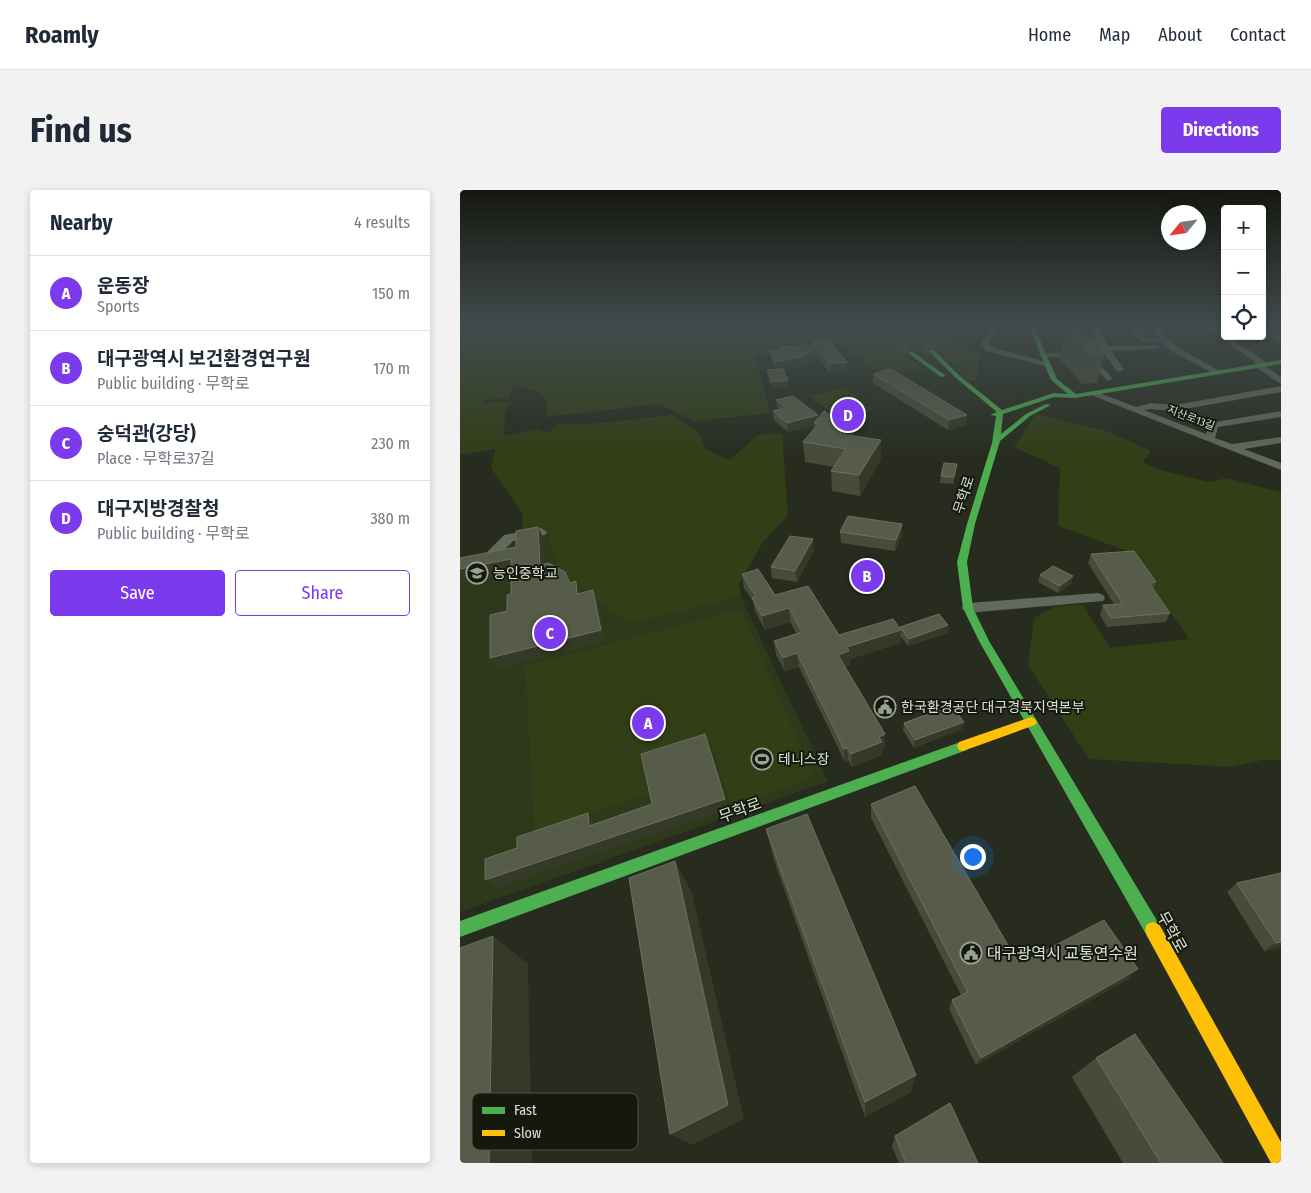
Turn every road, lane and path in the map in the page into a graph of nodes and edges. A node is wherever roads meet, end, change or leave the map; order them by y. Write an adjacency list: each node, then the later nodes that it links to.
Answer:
1 (934, 369): 17 (main road)
2 (950, 369): 17 (main road)
3 (1049, 369): 13 (main road)
4 (1100, 369): 9 (street)
5 (1213, 369): 8 (street)
6 (1226, 369): 8 (main road)
7 (1266, 369): 10 (street)
8 (1216, 371): 12 (main road)
9 (1108, 378)
10 (1281, 381)
11 (1281, 389): 14 (street)
12 (1091, 393): 13 (main road); 15 (street, 지산로13길)
13 (1075, 396): 17 (main road); 20 (main road)
14 (1176, 408): 15 (street); 18 (street)
15 (1135, 410): 19 (street, 지산로13길)
16 (1281, 414): 18 (street)
17 (997, 417): 20 (main road, 무학로)
18 (1214, 425): 19 (street)
19 (1209, 439): 22 (street, 지산로13길)
20 (997, 440): 27 (main road, 무학로)
21 (1281, 440): 22 (street)
22 (1231, 448): 23 (street, 지산로13길)
23 (1281, 467)
24 (541, 532): 25 (street)
25 (460, 566)
26 (1098, 598): 27 (street)
27 (968, 608): 28 (main road, 무학로)
28 (1032, 722): 29 (main road, 무학로); 30 (main road, 무학로)
29 (460, 929)
30 (1281, 1161)

